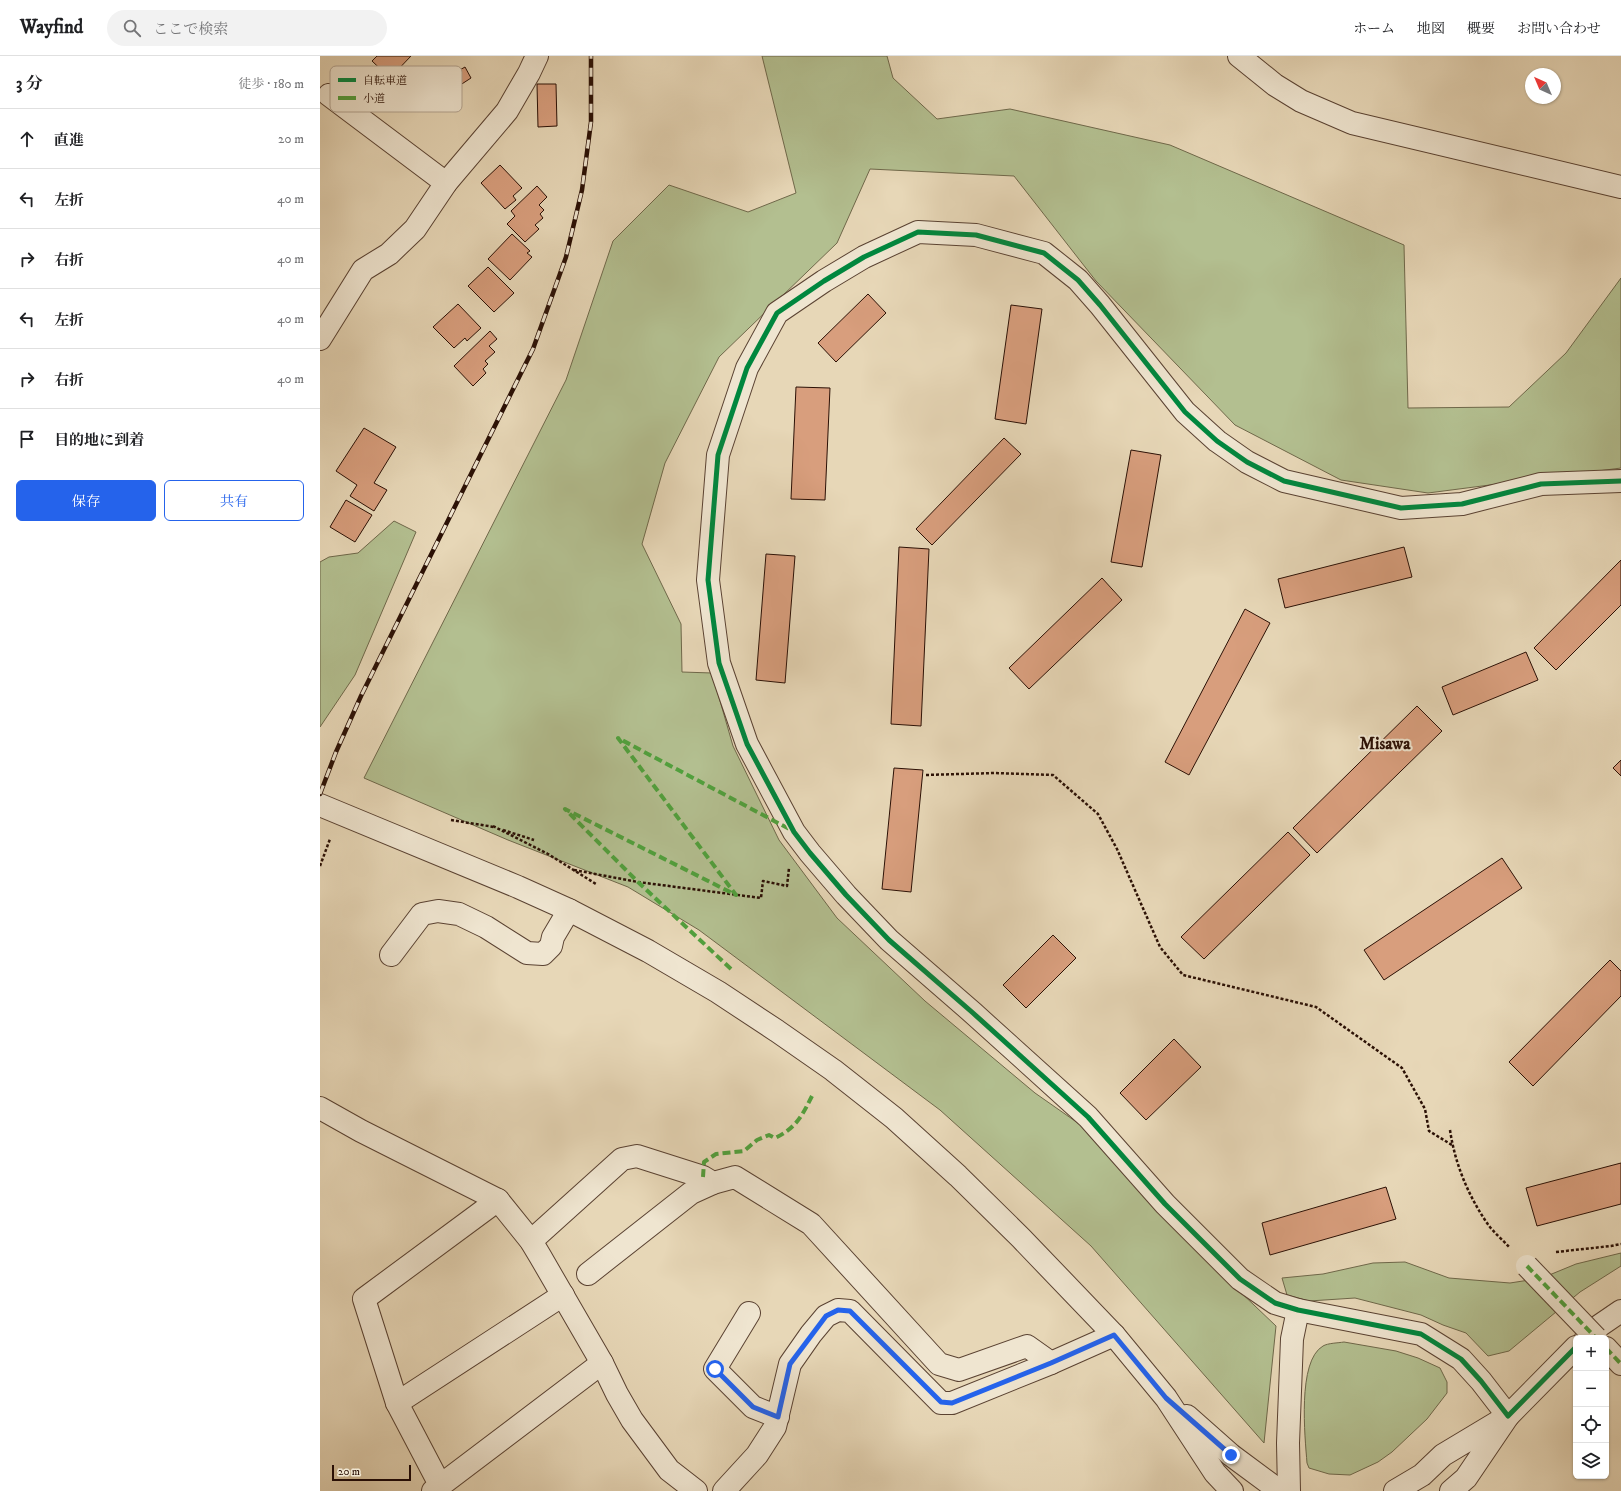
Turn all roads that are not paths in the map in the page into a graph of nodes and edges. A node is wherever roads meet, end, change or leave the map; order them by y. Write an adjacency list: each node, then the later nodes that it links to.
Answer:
1 (537, 56): 4 (street)
2 (1239, 56): 5 (street)
3 (352, 112): 4 (street)
4 (446, 183): 6 (street)
5 (1621, 187)
6 (320, 339)
7 (1621, 481): 18 (street)
8 (320, 805): 9 (street)
9 (569, 910): 10 (street); 21 (street)
10 (391, 955)
11 (320, 1108): 13 (street)
12 (713, 1183): 14 (street); 16 (street); 27 (street)
13 (498, 1200): 14 (street); 30 (street)
14 (531, 1241): 17 (street)
15 (1527, 1266): 23 (street, bridge)
16 (588, 1274)
17 (563, 1295): 26 (street); 30 (street)
18 (1298, 1310): 31 (street); 38 (street)
19 (1621, 1312): 22 (street)
20 (749, 1313): 32 (street)
21 (1114, 1335): 27 (street); 29 (street)
22 (1589, 1335)
23 (1593, 1335)
24 (1573, 1351): 31 (street)
25 (1609, 1351): 28 (street)
26 (602, 1362): 33 (street); 34 (street)
27 (1051, 1363): 32 (street)
28 (1621, 1364)
29 (1166, 1398): 36 (street); 37 (street)
30 (397, 1402): 33 (street)
31 (1508, 1416): 39 (street); 40 (street)
32 (778, 1417): 35 (street)
33 (436, 1488)
34 (696, 1491)
35 (724, 1491)
36 (1232, 1491)
37 (1282, 1491)
38 (1289, 1491)
39 (1395, 1491)
40 (1451, 1491)

